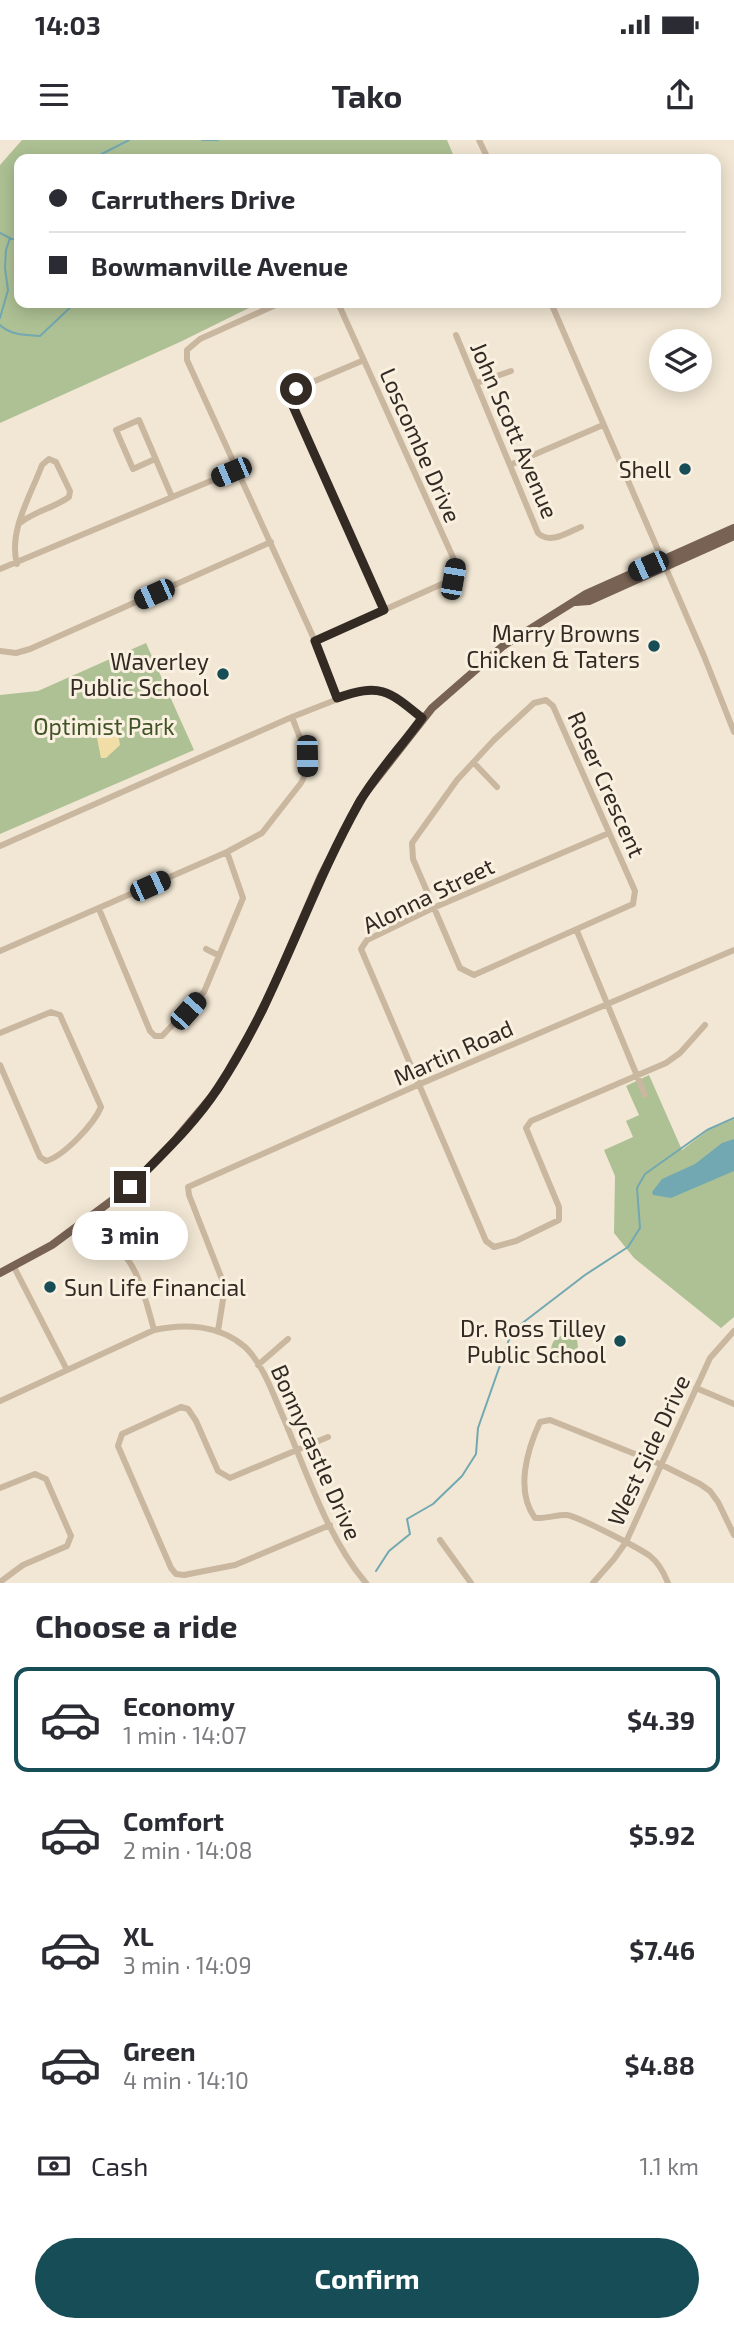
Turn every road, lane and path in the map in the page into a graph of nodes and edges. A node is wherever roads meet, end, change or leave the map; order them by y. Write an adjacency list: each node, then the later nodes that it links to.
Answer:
1 (269, 308): 11 (street)
2 (340, 308): 5 (street, Loscombe Drive)
3 (553, 308): 8 (street)
4 (456, 335): 7 (street, John Scott Avenue)
5 (364, 360): 21 (street, Loscombe Drive); 21 (street)
6 (511, 371): 7 (street)
7 (477, 383): 10 (street, John Scott Avenue)
8 (604, 425): 10 (street); 18 (street)
9 (155, 458): 9 (street); 12 (street)
10 (510, 465): 14 (street, John Scott Avenue)
11 (237, 470): 12 (street); 17 (street)
12 (172, 496): 19 (street)
13 (20, 523): 13 (street); 19 (street)
14 (581, 527)
15 (734, 528): 18 (main road)
16 (734, 536): 18 (main road)
17 (271, 542): 22 (street); 23 (street)
18 (663, 562): 26 (main road); 27 (street)
19 (17, 564): 20 (street)
20 (0, 569)
21 (384, 610): 22 (street, Loscombe Drive)
22 (315, 641): 24 (street)
23 (0, 651)
24 (337, 698): 25 (street); 26 (street)
25 (292, 717): 31 (street); 32 (street)
26 (422, 718): 48 (main road)
27 (734, 732)
28 (474, 763): 29 (street); 30 (street, Roser Crescent); 33 (street, Roser Crescent)
29 (497, 787)
30 (609, 833): 33 (street, Alonna Street); 35 (street, Roser Crescent)
31 (0, 846)
32 (227, 852): 34 (street); 39 (street)
33 (433, 908): 35 (street, Roser Crescent); 45 (street, Alonna Street)
34 (99, 909): 38 (street); 39 (street)
35 (577, 931): 40 (street)
36 (206, 949): 39 (street)
37 (734, 950): 40 (street, Martin Road)
38 (0, 951)
39 (218, 955)
40 (606, 1005): 44 (street); 45 (street, Martin Road)
41 (705, 1025): 44 (street)
42 (0, 1033): 43 (street)
43 (0, 1065)
44 (636, 1076): 45 (street); 46 (street)
45 (420, 1084): 51 (street, Martin Road)
46 (645, 1095)
47 (116, 1247): 50 (street)
48 (13, 1267): 49 (main road); 55 (street)
49 (0, 1273)
50 (154, 1330): 51 (street, Bonnycastle Drive); 55 (street, Bonnycastle Drive)
51 (218, 1331): 54 (street, Bonnycastle Drive)
52 (734, 1331): 56 (street, West Side Drive)
53 (288, 1339): 54 (street)
54 (258, 1364): 60 (street, Bonnycastle Drive)
55 (67, 1370): 57 (street, Bonnycastle Drive)
56 (696, 1388): 58 (street); 61 (street, West Side Drive)
57 (0, 1401)
58 (734, 1404)
59 (328, 1437): 60 (street)
60 (298, 1449): 63 (street, Bonnycastle Drive); 63 (street)
61 (660, 1464): 64 (street); 66 (street, West Side Drive); 66 (street)
62 (0, 1488): 67 (street)
63 (330, 1525): 68 (street, Bonnycastle Drive)
64 (734, 1535)
65 (440, 1540): 69 (street)
66 (626, 1542): 70 (street, West Side Drive); 71 (street)
67 (0, 1582)
68 (366, 1583)
69 (471, 1583)
70 (593, 1583)
71 (668, 1583)

